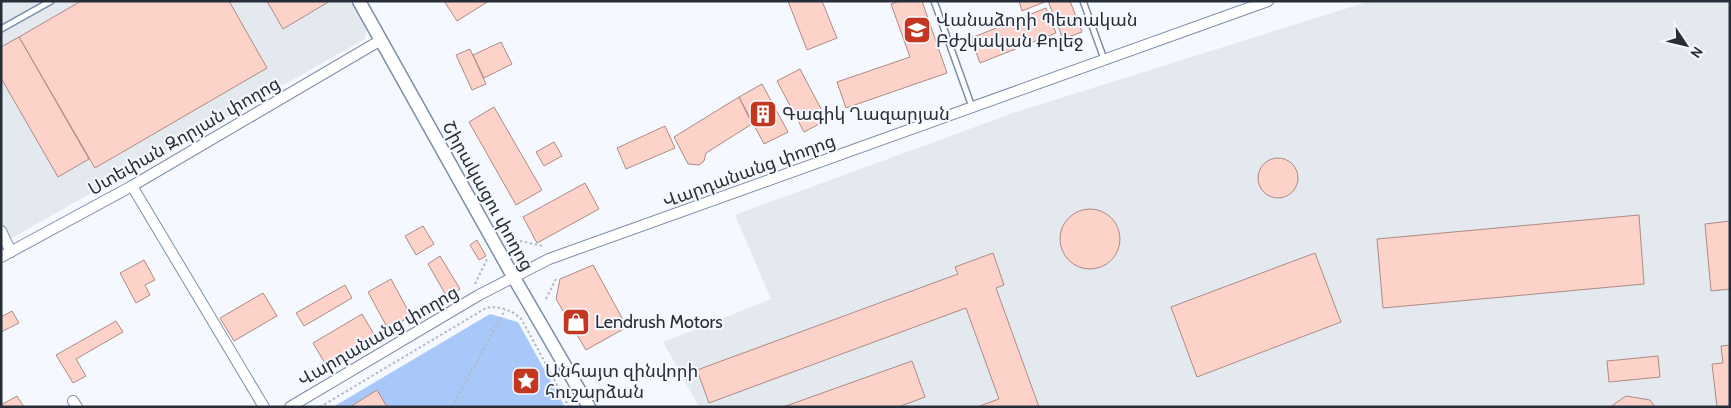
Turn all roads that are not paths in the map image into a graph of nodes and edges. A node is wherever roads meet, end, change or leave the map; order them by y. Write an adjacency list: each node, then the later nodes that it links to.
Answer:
1 (51, 1): 6 (lane)
2 (359, 1): 7 (street, Շիրակացու փողոց)
3 (934, 1): 9 (lane)
4 (1083, 1): 8 (lane)
5 (1268, 1): 8 (street, Վարդանանց փողոց)
6 (1, 30)
7 (381, 40): 10 (street, Ստեփան Զորյան փողոց); 13 (street, Շիրակացու փողոց)
8 (1104, 59): 9 (street, Վարդանանց փողոց)
9 (972, 107): 13 (street, Վարդանանց փողոց)
10 (132, 186): 12 (street, Ստեփան Զորյան փողոց); 14 (street)
11 (1, 231): 12 (street)
12 (6, 255)
13 (514, 278): 15 (street, Վարդանանց փողոց); 16 (street, Շիրակացու փողոց)
14 (264, 407)
15 (290, 407)
16 (589, 407)

